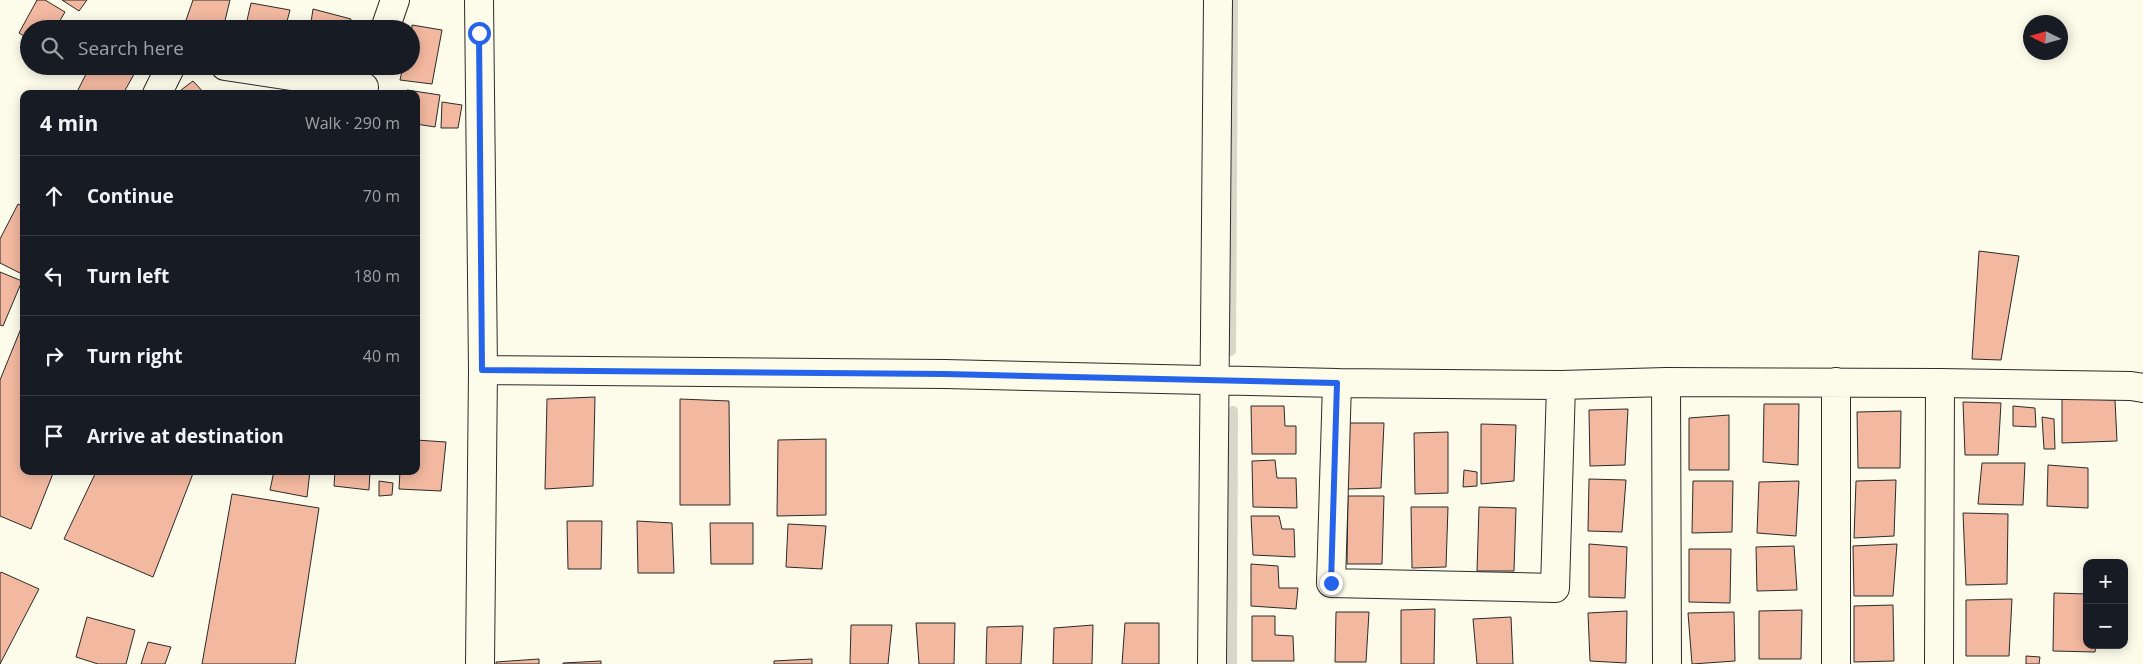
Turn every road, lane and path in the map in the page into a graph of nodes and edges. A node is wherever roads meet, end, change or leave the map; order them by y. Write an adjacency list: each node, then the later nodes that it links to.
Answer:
1 (395, 0): 4 (street)
2 (479, 0): 9 (street)
3 (1218, 0): 10 (street)
4 (388, 20)
5 (167, 75): 8 (street)
6 (304, 75): 7 (street)
7 (366, 82)
8 (160, 90)
9 (482, 370): 10 (street); 17 (street)
10 (1214, 379): 13 (street); 18 (street)
11 (1666, 382): 12 (street); 15 (street); 19 (street)
12 (1836, 382): 14 (street); 20 (street)
13 (1337, 383): 15 (street); 15 (street)
14 (1940, 383): 16 (street); 21 (street)
15 (1561, 385)
16 (2143, 388)
17 (480, 664)
18 (1212, 664)
19 (1667, 664)
20 (1836, 664)
21 (1939, 664)

